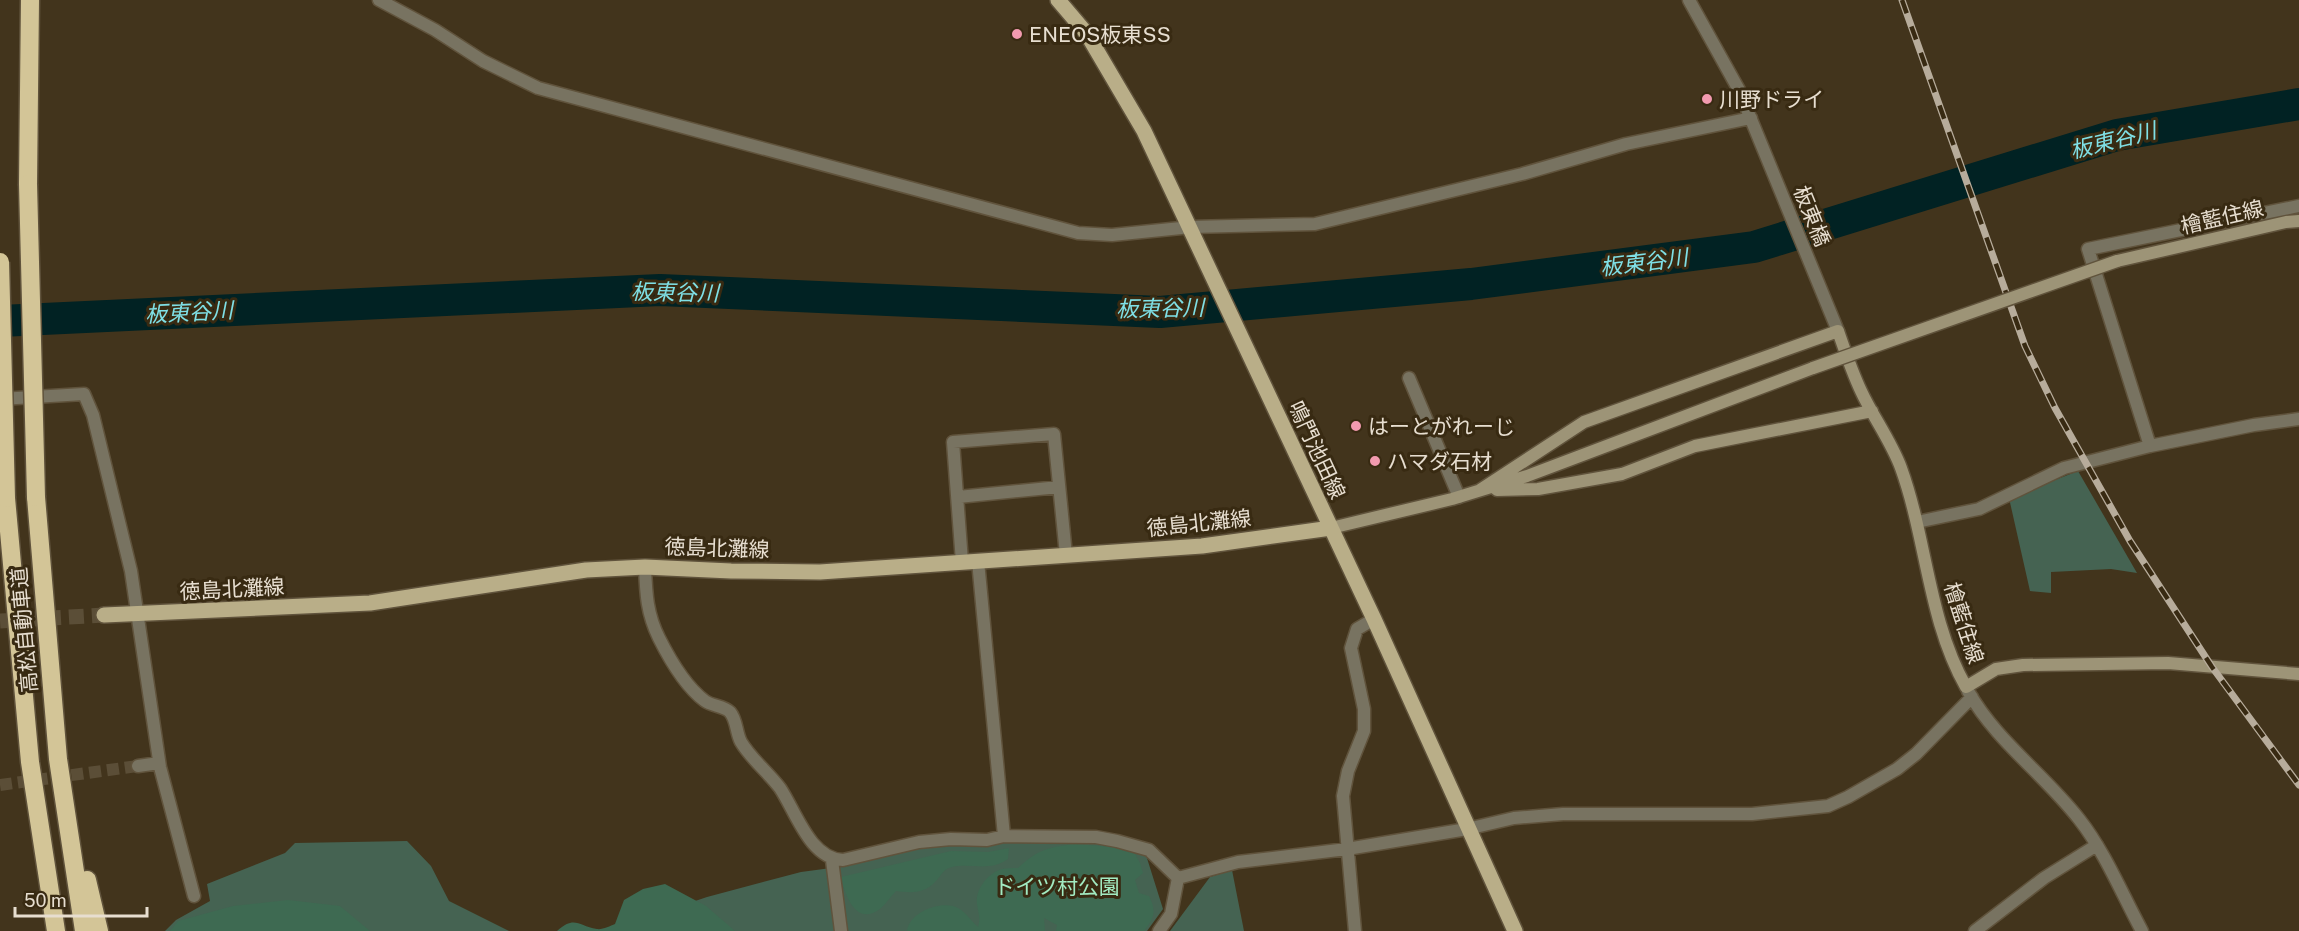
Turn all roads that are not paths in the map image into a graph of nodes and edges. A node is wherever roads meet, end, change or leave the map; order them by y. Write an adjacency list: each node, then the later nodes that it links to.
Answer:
1 (30, 0): 31 (highway, 高松自動車道, bridge)
2 (379, 0): 8 (street)
3 (1058, 0): 8 (main road, 鳴門池田線)
4 (1689, 0): 5 (street, 板東橋)
5 (1753, 124): 8 (street); 10 (street, 板東橋)
6 (2299, 206): 15 (street)
7 (2299, 221): 17 (main road, 檜藍住線, bridge)
8 (1191, 227): 21 (main road, 鳴門池田線)
9 (0, 262): 41 (highway, 高松自動車道, bridge)
10 (1838, 331): 13 (main road, 檜藍住線); 17 (main road)
11 (1409, 378): 19 (street)
12 (0, 399): 26 (street)
13 (1872, 411): 17 (main road); 20 (main road, 檜藍住線)
14 (2299, 419): 15 (street)
15 (2150, 446): 20 (street)
16 (1059, 487): 18 (street); 18 (street); 22 (street)
17 (1480, 490): 19 (main road, 檜藍住線)
18 (958, 497): 24 (street)
19 (1459, 497): 21 (main road, 檜藍住線)
20 (1917, 522): 30 (main road, 檜藍住線)
21 (1331, 528): 22 (main road, 徳島北灘線); 28 (main road, 鳴門池田線)
22 (1066, 555): 23 (main road, 徳島北灘線)
23 (978, 561): 24 (main road, 徳島北灘線); 35 (street)
24 (962, 562): 25 (main road, 徳島北灘線)
25 (645, 567): 26 (main road, 徳島北灘線); 38 (street)
26 (137, 614): 27 (main road, 徳島北灘線); 32 (street)
27 (104, 615)
28 (1374, 619): 34 (main road, 鳴門池田線); 37 (street)
29 (2299, 674): 30 (main road, 檜藍住線)
30 (1969, 692): 34 (street); 36 (street)
31 (58, 759): 42 (highway, 高松自動車道); 43 (highway)
32 (159, 764): 33 (street); 40 (street)
33 (138, 766)
34 (1467, 829): 37 (street); 47 (main road, 鳴門池田線)
35 (1004, 836): 38 (street); 39 (street)
36 (2097, 844): 48 (street); 49 (street)
37 (1347, 849): 39 (street); 46 (street)
38 (832, 860): 44 (street)
39 (1178, 878): 45 (street)
40 (194, 896)
41 (56, 931)
42 (84, 931)
43 (99, 931)
44 (841, 931)
45 (1159, 931)
46 (1354, 931)
47 (1515, 931)
48 (1975, 931)
49 (2142, 931)

